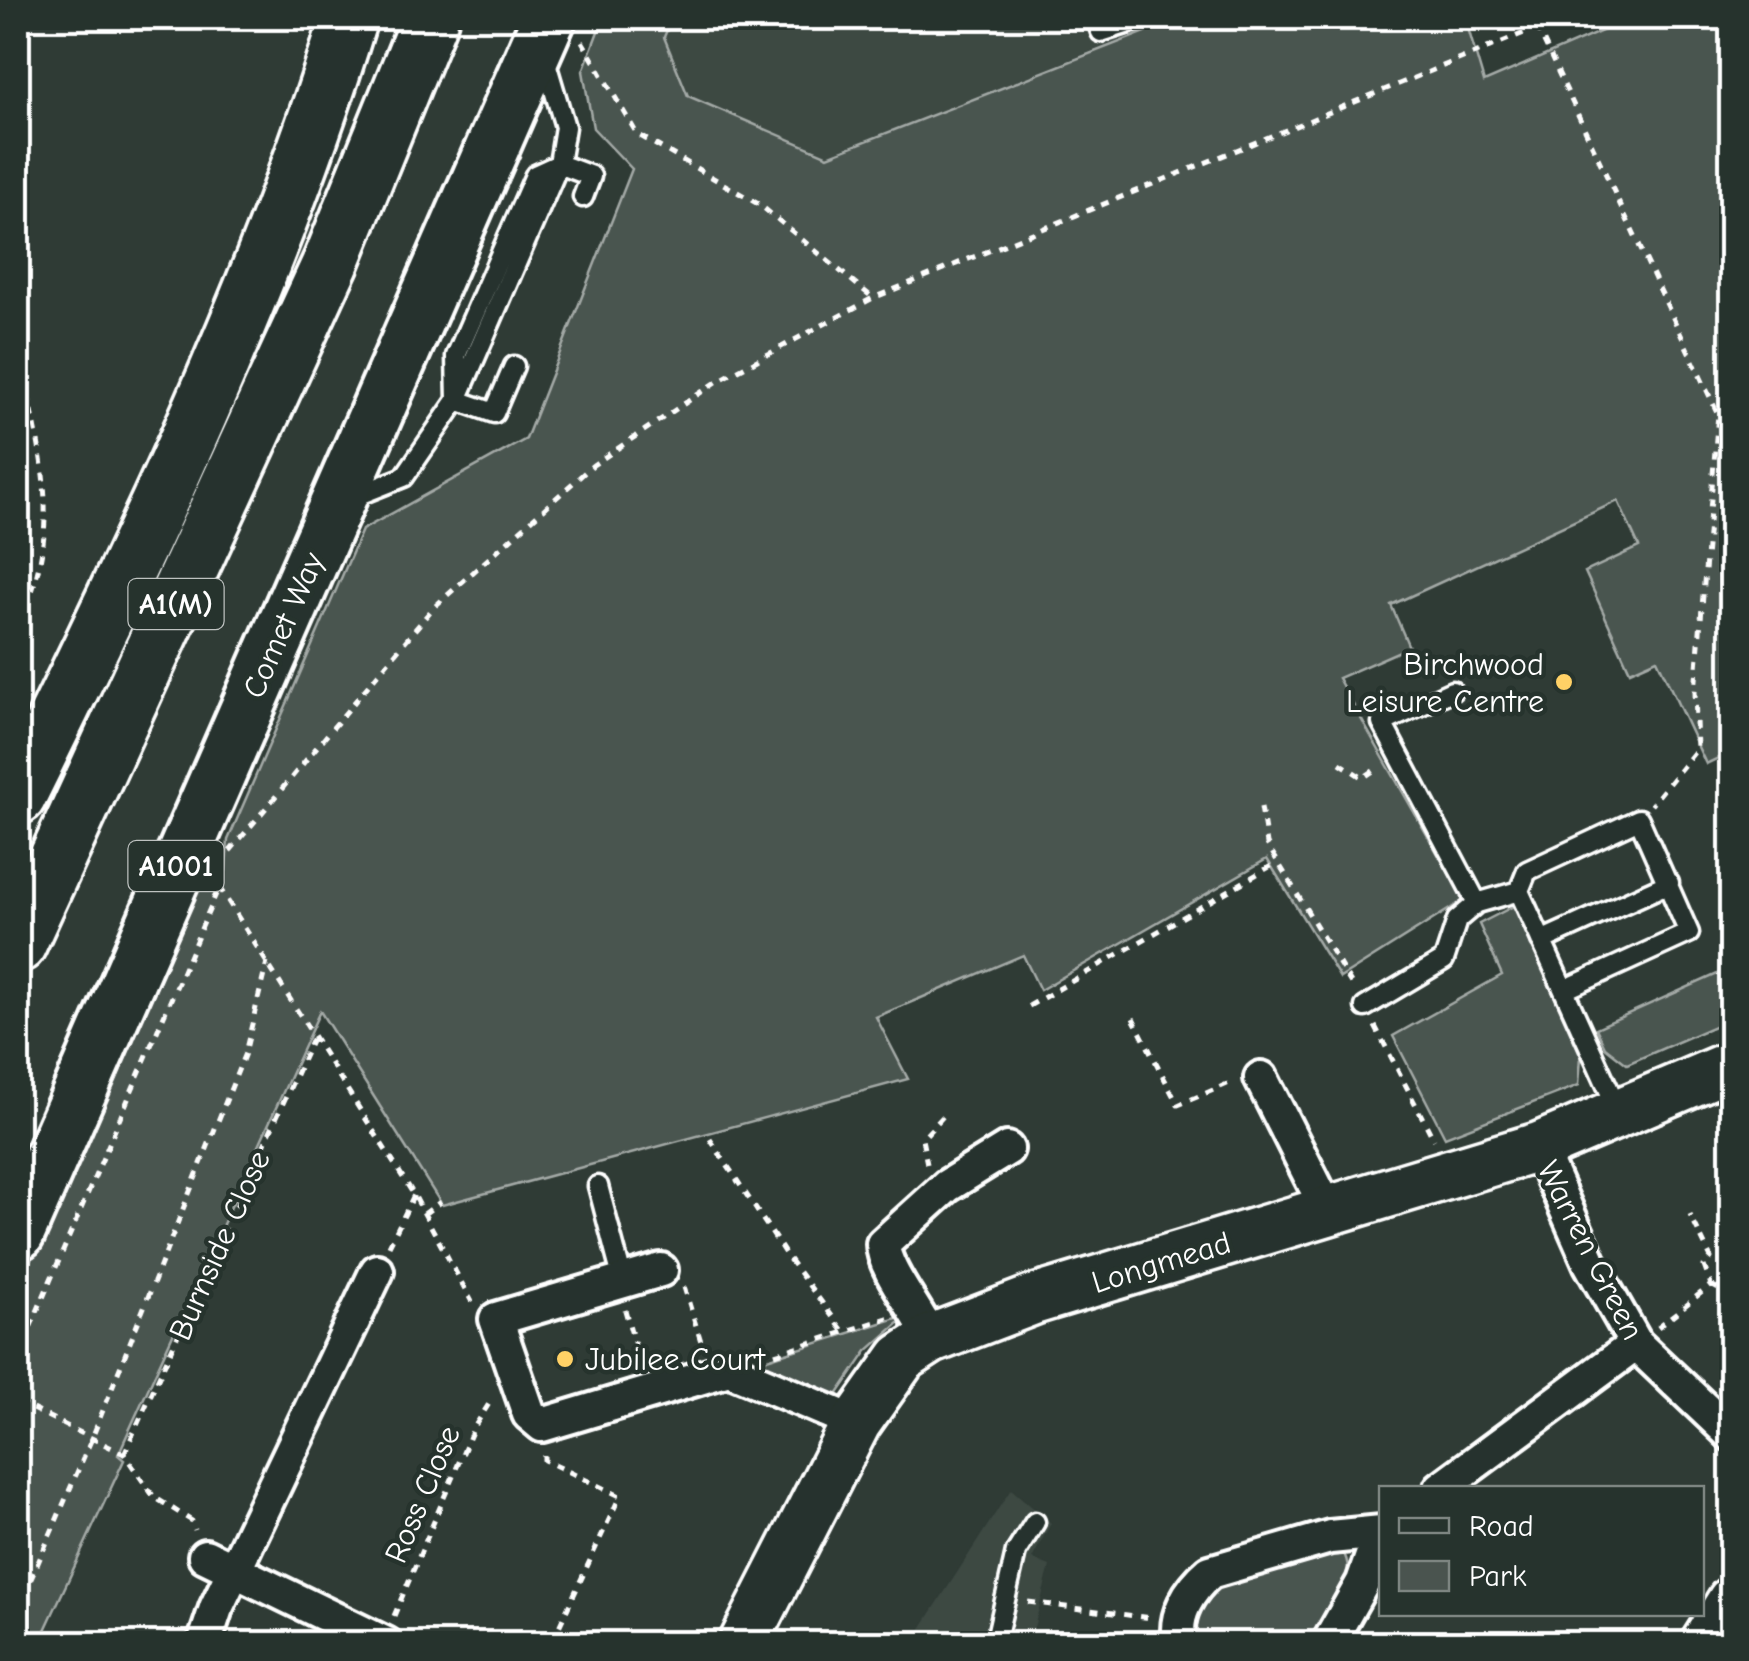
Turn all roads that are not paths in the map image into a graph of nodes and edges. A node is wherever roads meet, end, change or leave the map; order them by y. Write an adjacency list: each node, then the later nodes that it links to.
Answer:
1 (415, 18): 9 (highway, A1(M))
2 (430, 18): 9 (highway, A1(M))
3 (1096, 18): 4 (lane)
4 (1145, 18)
5 (346, 23): 14 (highway, A1(M))
6 (555, 32): 7 (lane); 12 (main road, Comet Way / A1001)
7 (559, 164): 8 (lane); 11 (lane)
8 (583, 196)
9 (330, 262): 19 (highway, A1(M))
10 (514, 366): 11 (lane)
11 (457, 400): 12 (lane)
12 (338, 502): 29 (main road, Comet Way / A1001)
13 (1452, 691): 17 (lane)
14 (18, 796)
15 (1669, 883): 16 (lane); 18 (lane); 20 (lane)
16 (1519, 891): 17 (lane); 18 (lane)
17 (1478, 903): 21 (lane)
18 (1541, 941): 20 (lane)
19 (18, 944)
20 (1564, 990): 24 (lane)
21 (1365, 1007)
22 (1732, 1064): 24 (street, Longmead)
23 (1261, 1078): 28 (street)
24 (1620, 1114): 25 (street, Longmead)
25 (1539, 1147): 28 (street, Longmead); 34 (street, Warren Green)
26 (1007, 1149): 33 (street)
27 (598, 1186): 32 (lane)
28 (1328, 1211): 33 (street, Longmead)
29 (18, 1233)
30 (377, 1270): 41 (street)
31 (662, 1270): 32 (street)
32 (620, 1282): 35 (street)
33 (924, 1324): 35 (street, Longmead)
34 (1636, 1344): 36 (street, Warren Green); 37 (street)
35 (856, 1422): 46 (street, Longmead)
36 (1732, 1435)
37 (1444, 1486)
38 (1036, 1522): 47 (lane)
39 (1379, 1533): 43 (street)
40 (1379, 1538): 48 (street)
41 (220, 1563): 44 (street); 45 (street)
42 (1732, 1601): 49 (street)
43 (1179, 1632)
44 (384, 1643)
45 (204, 1644)
46 (743, 1644)
47 (995, 1644)
48 (1328, 1644)
49 (1705, 1644)

